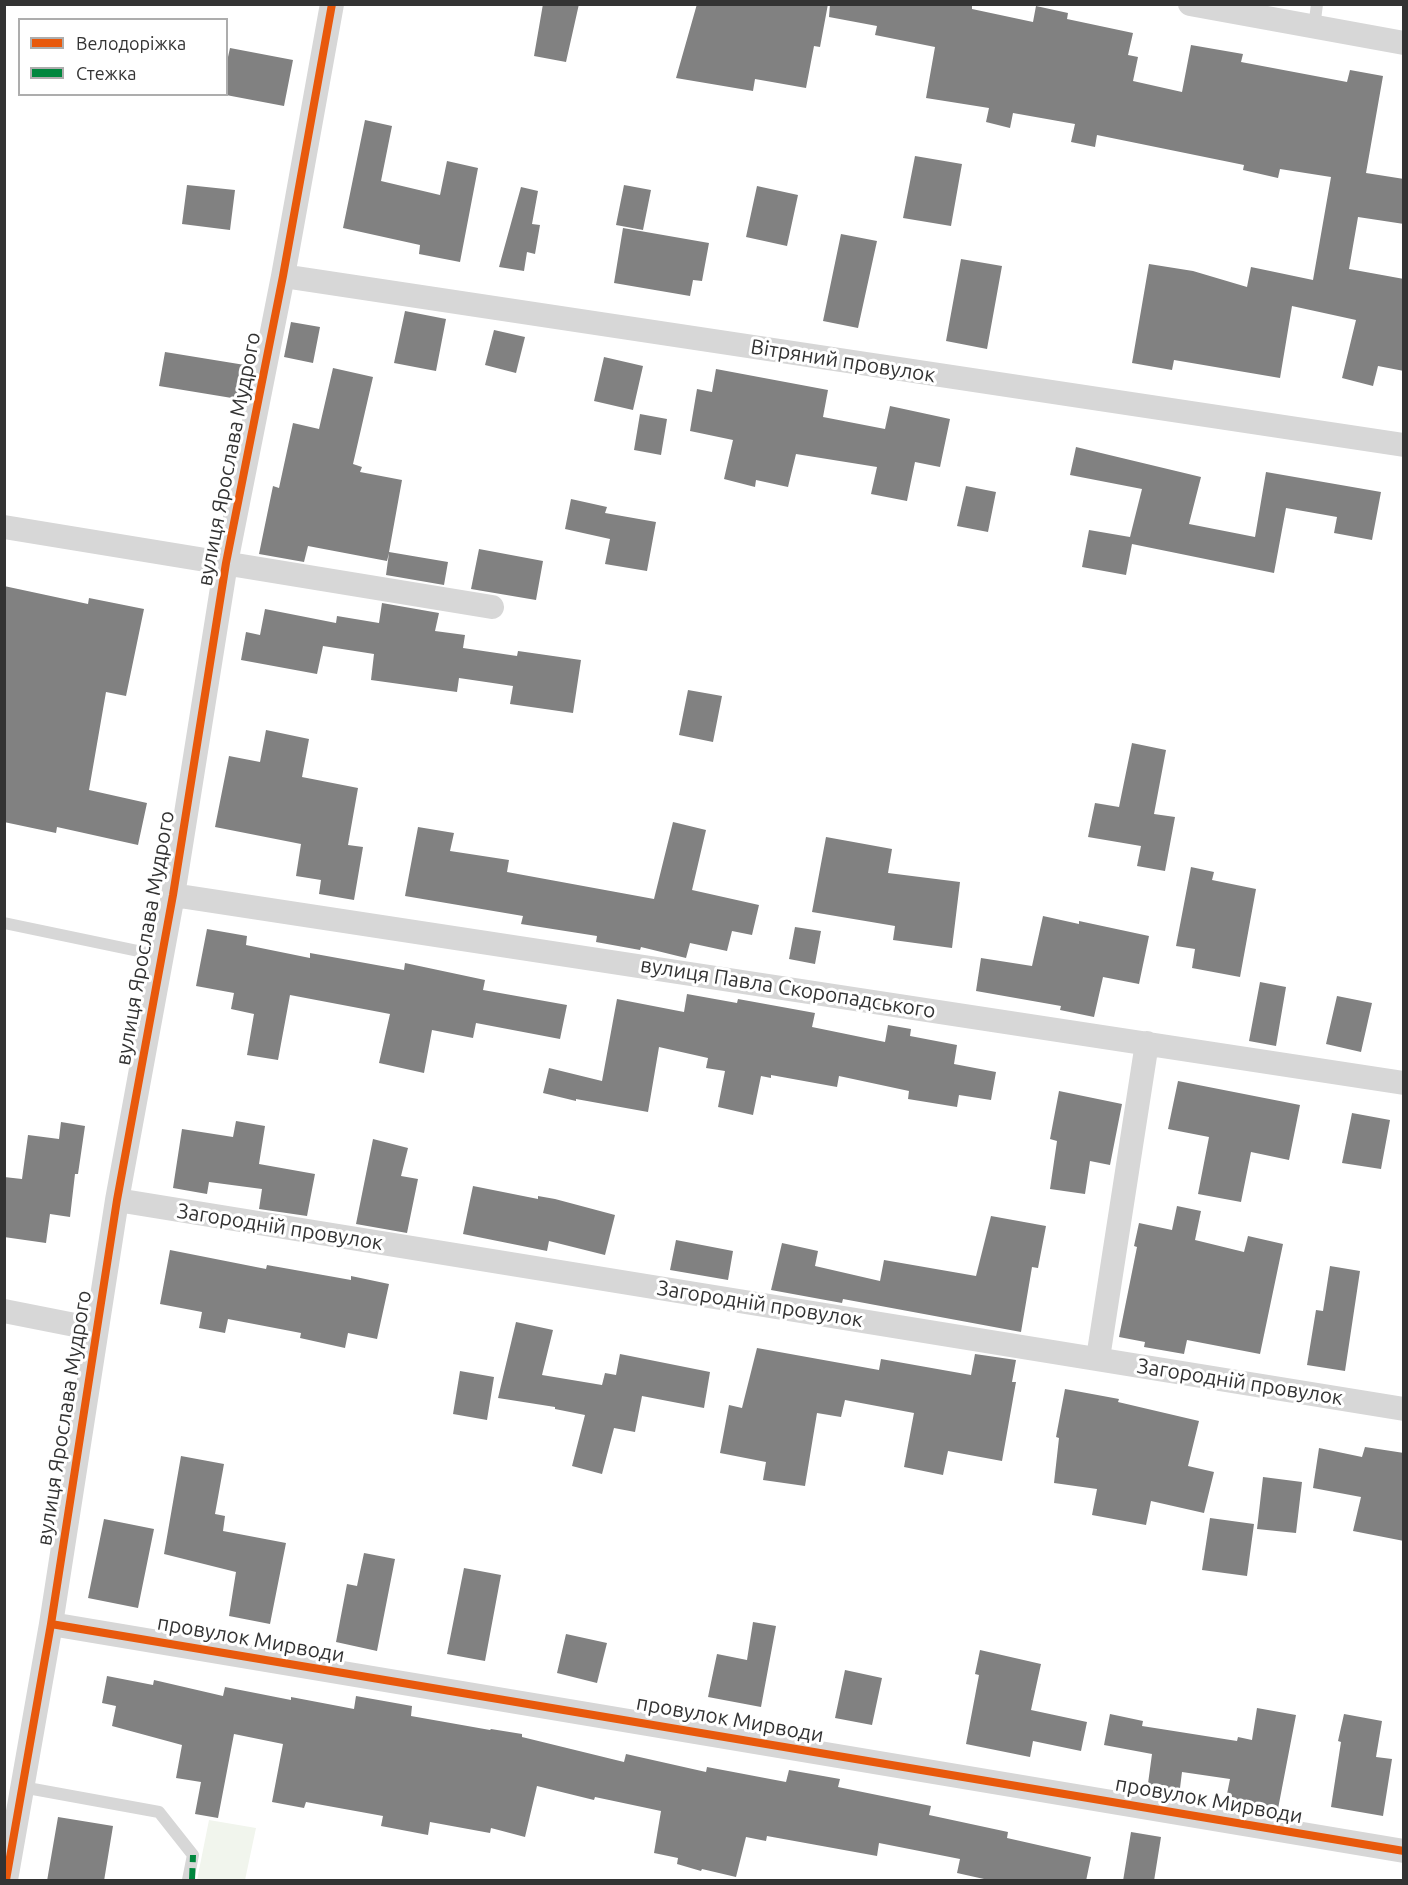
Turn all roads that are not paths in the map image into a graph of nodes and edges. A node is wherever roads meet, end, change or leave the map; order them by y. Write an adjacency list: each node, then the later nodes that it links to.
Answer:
1 (332, 4): 5 (street, вулиця Ярослава Мудрого)
2 (1190, 4): 3 (street)
3 (1316, 16): 4 (street)
4 (1404, 43)
5 (283, 276): 6 (street, Вітряний провулок); 8 (street, вулиця Ярослава Мудрого)
6 (1404, 445)
7 (4, 527): 8 (street)
8 (226, 563): 9 (street); 10 (street, вулиця Ярослава Мудрого)
9 (492, 607)
10 (173, 895): 12 (street, вулиця Ярослава Мудрого); 13 (street, вулиця Павла Скоропадського)
11 (4, 923): 12 (lane)
12 (162, 956): 15 (street, вулиця Ярослава Мудрого)
13 (1147, 1043): 14 (street, вулиця Павла Скоропадського); 18 (street)
14 (1404, 1083)
15 (117, 1200): 17 (street, вулиця Ярослава Мудрого); 18 (street, Загородній провулок)
16 (4, 1311): 17 (street)
17 (95, 1329): 20 (street, вулиця Ярослава Мудрого)
18 (1098, 1358): 19 (street, Загородній провулок)
19 (1404, 1409)
20 (51, 1624): 21 (street, вулиця Ярослава Мудрого); 22 (street, провулок Мирводи)
21 (22, 1787): 23 (street, вулиця Ярослава Мудрого); 24 (lane)
22 (1404, 1851)
23 (6, 1881)
24 (188, 1881)

